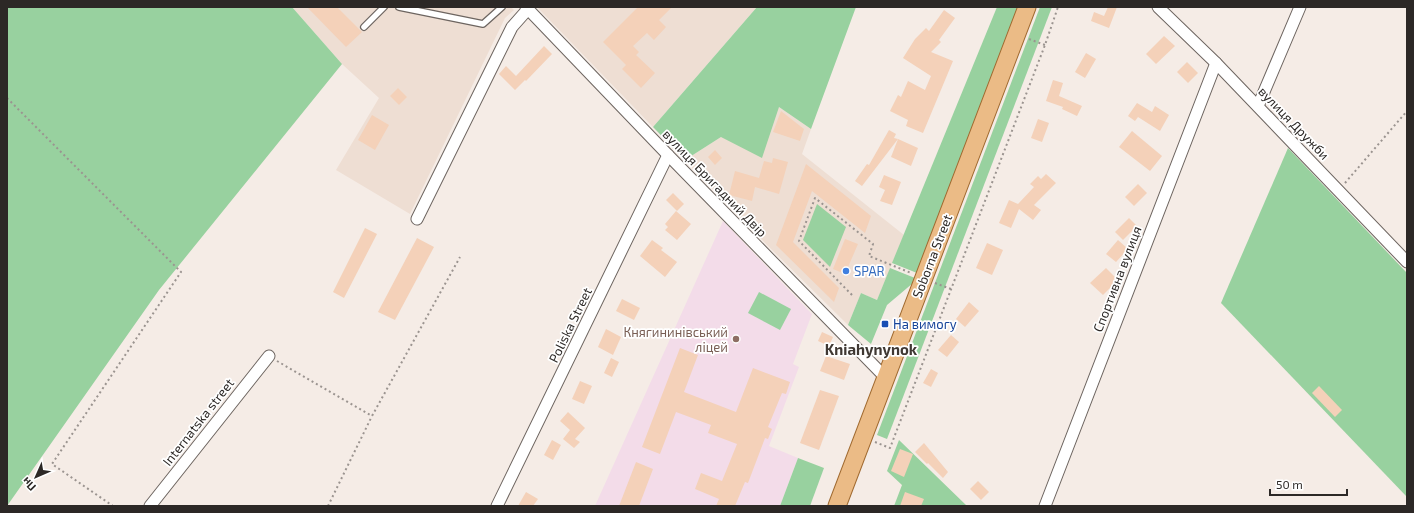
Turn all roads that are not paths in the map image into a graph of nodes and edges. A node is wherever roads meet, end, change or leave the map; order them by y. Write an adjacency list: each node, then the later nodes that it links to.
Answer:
1 (384, 7): 8 (lane)
2 (399, 7): 3 (lane)
3 (502, 7)
4 (1027, 7): 15 (main road, Soborna Street)
5 (1158, 7): 9 (street, вулиця Дружби)
6 (1300, 7): 10 (street)
7 (527, 8): 11 (street, вулиця Бригадний Двір); 12 (street)
8 (364, 27)
9 (1216, 63): 10 (street, вулиця Дружби); 19 (street, Спортивна вулиця)
10 (1258, 106): 13 (street, вулиця Дружби)
11 (668, 155): 15 (street, вулиця Бригадний Двір); 17 (street, Poliska Street)
12 (417, 219)
13 (1407, 262)
14 (269, 356): 16 (street, Internatska street)
15 (885, 377): 18 (main road, Soborna Street)
16 (150, 506)
17 (497, 506)
18 (837, 506)
19 (1045, 506)

